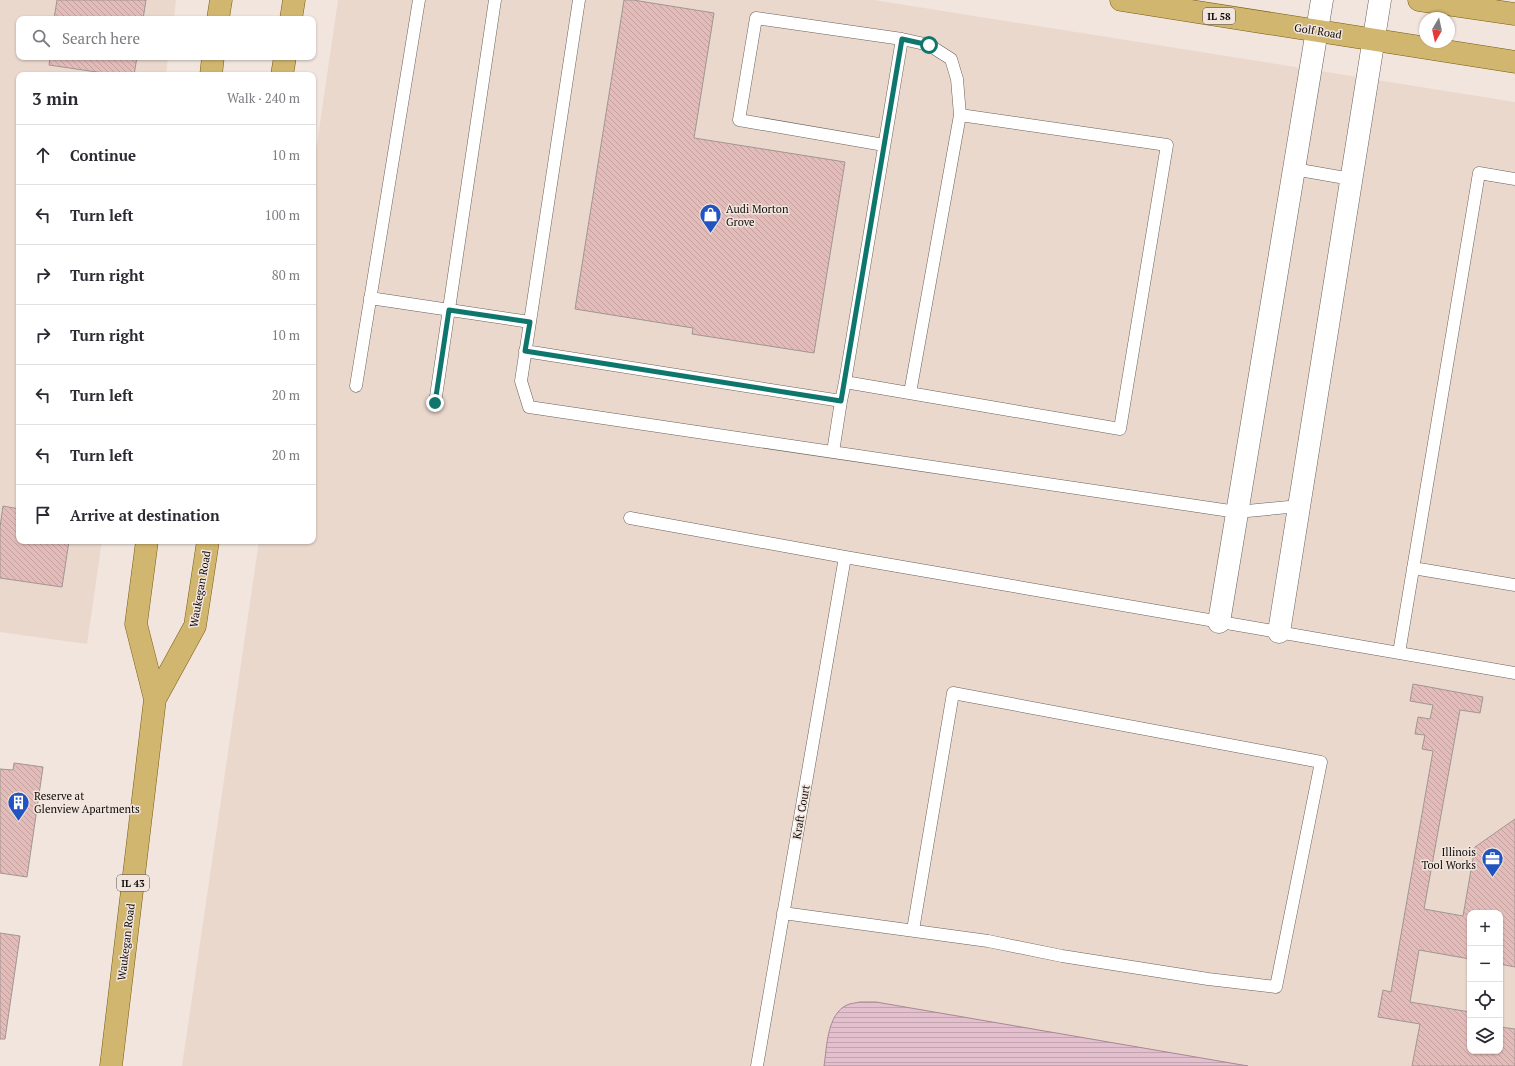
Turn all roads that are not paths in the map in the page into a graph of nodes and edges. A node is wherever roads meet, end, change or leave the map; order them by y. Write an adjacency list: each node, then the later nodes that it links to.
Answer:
1 (221, 0): 11 (main road)
2 (294, 0): 12 (main road)
3 (419, 0): 26 (lane)
4 (495, 0): 27 (lane)
5 (579, 0): 28 (lane)
6 (1121, 0): 13 (main road, Golf Road / IL 58)
7 (1322, 0): 13 (street)
8 (1380, 0): 15 (street)
9 (1419, 0): 10 (main road)
10 (1515, 14)
11 (218, 16)
12 (291, 16)
13 (1317, 31): 15 (main road, Golf Road / IL 58); 23 (street)
14 (902, 39): 21 (lane); 22 (lane); 22 (lane)
15 (1374, 40): 18 (main road, Golf Road / IL 58); 24 (street)
16 (213, 60): 19 (main road)
17 (284, 60): 20 (main road)
18 (1515, 62)
19 (211, 72)
20 (282, 72)
21 (960, 115): 32 (lane); 32 (lane)
22 (884, 145): 30 (lane)
23 (1294, 169): 24 (lane); 37 (street)
24 (1351, 179): 36 (street)
25 (1515, 179): 42 (lane)
26 (370, 298): 27 (lane); 31 (lane)
27 (449, 310): 28 (lane); 34 (lane)
28 (530, 322): 29 (lane)
29 (525, 351): 33 (lane); 35 (lane)
30 (845, 382): 32 (lane); 33 (lane)
31 (356, 386)
32 (910, 393)
33 (841, 401): 35 (lane)
34 (435, 403)
35 (834, 452): 37 (lane)
36 (1299, 506): 37 (lane); 45 (street)
37 (1237, 512): 44 (street)
38 (630, 518): 41 (lane)
39 (147, 544): 48 (main road, Waukegan Road / IL 43)
40 (208, 544): 48 (main road, Waukegan Road / IL 43)
41 (845, 557): 44 (lane); 49 (lane, Kraft Court)
42 (1413, 568): 43 (lane); 46 (lane)
43 (1515, 585)
44 (1219, 622): 45 (lane)
45 (1279, 632): 46 (lane)
46 (1399, 653): 47 (lane)
47 (1515, 673)
48 (155, 699): 51 (main road, Waukegan Road / IL 43)
49 (783, 913): 50 (lane); 52 (lane, Kraft Court)
50 (913, 930): 50 (lane)
51 (111, 1066)
52 (756, 1066)

